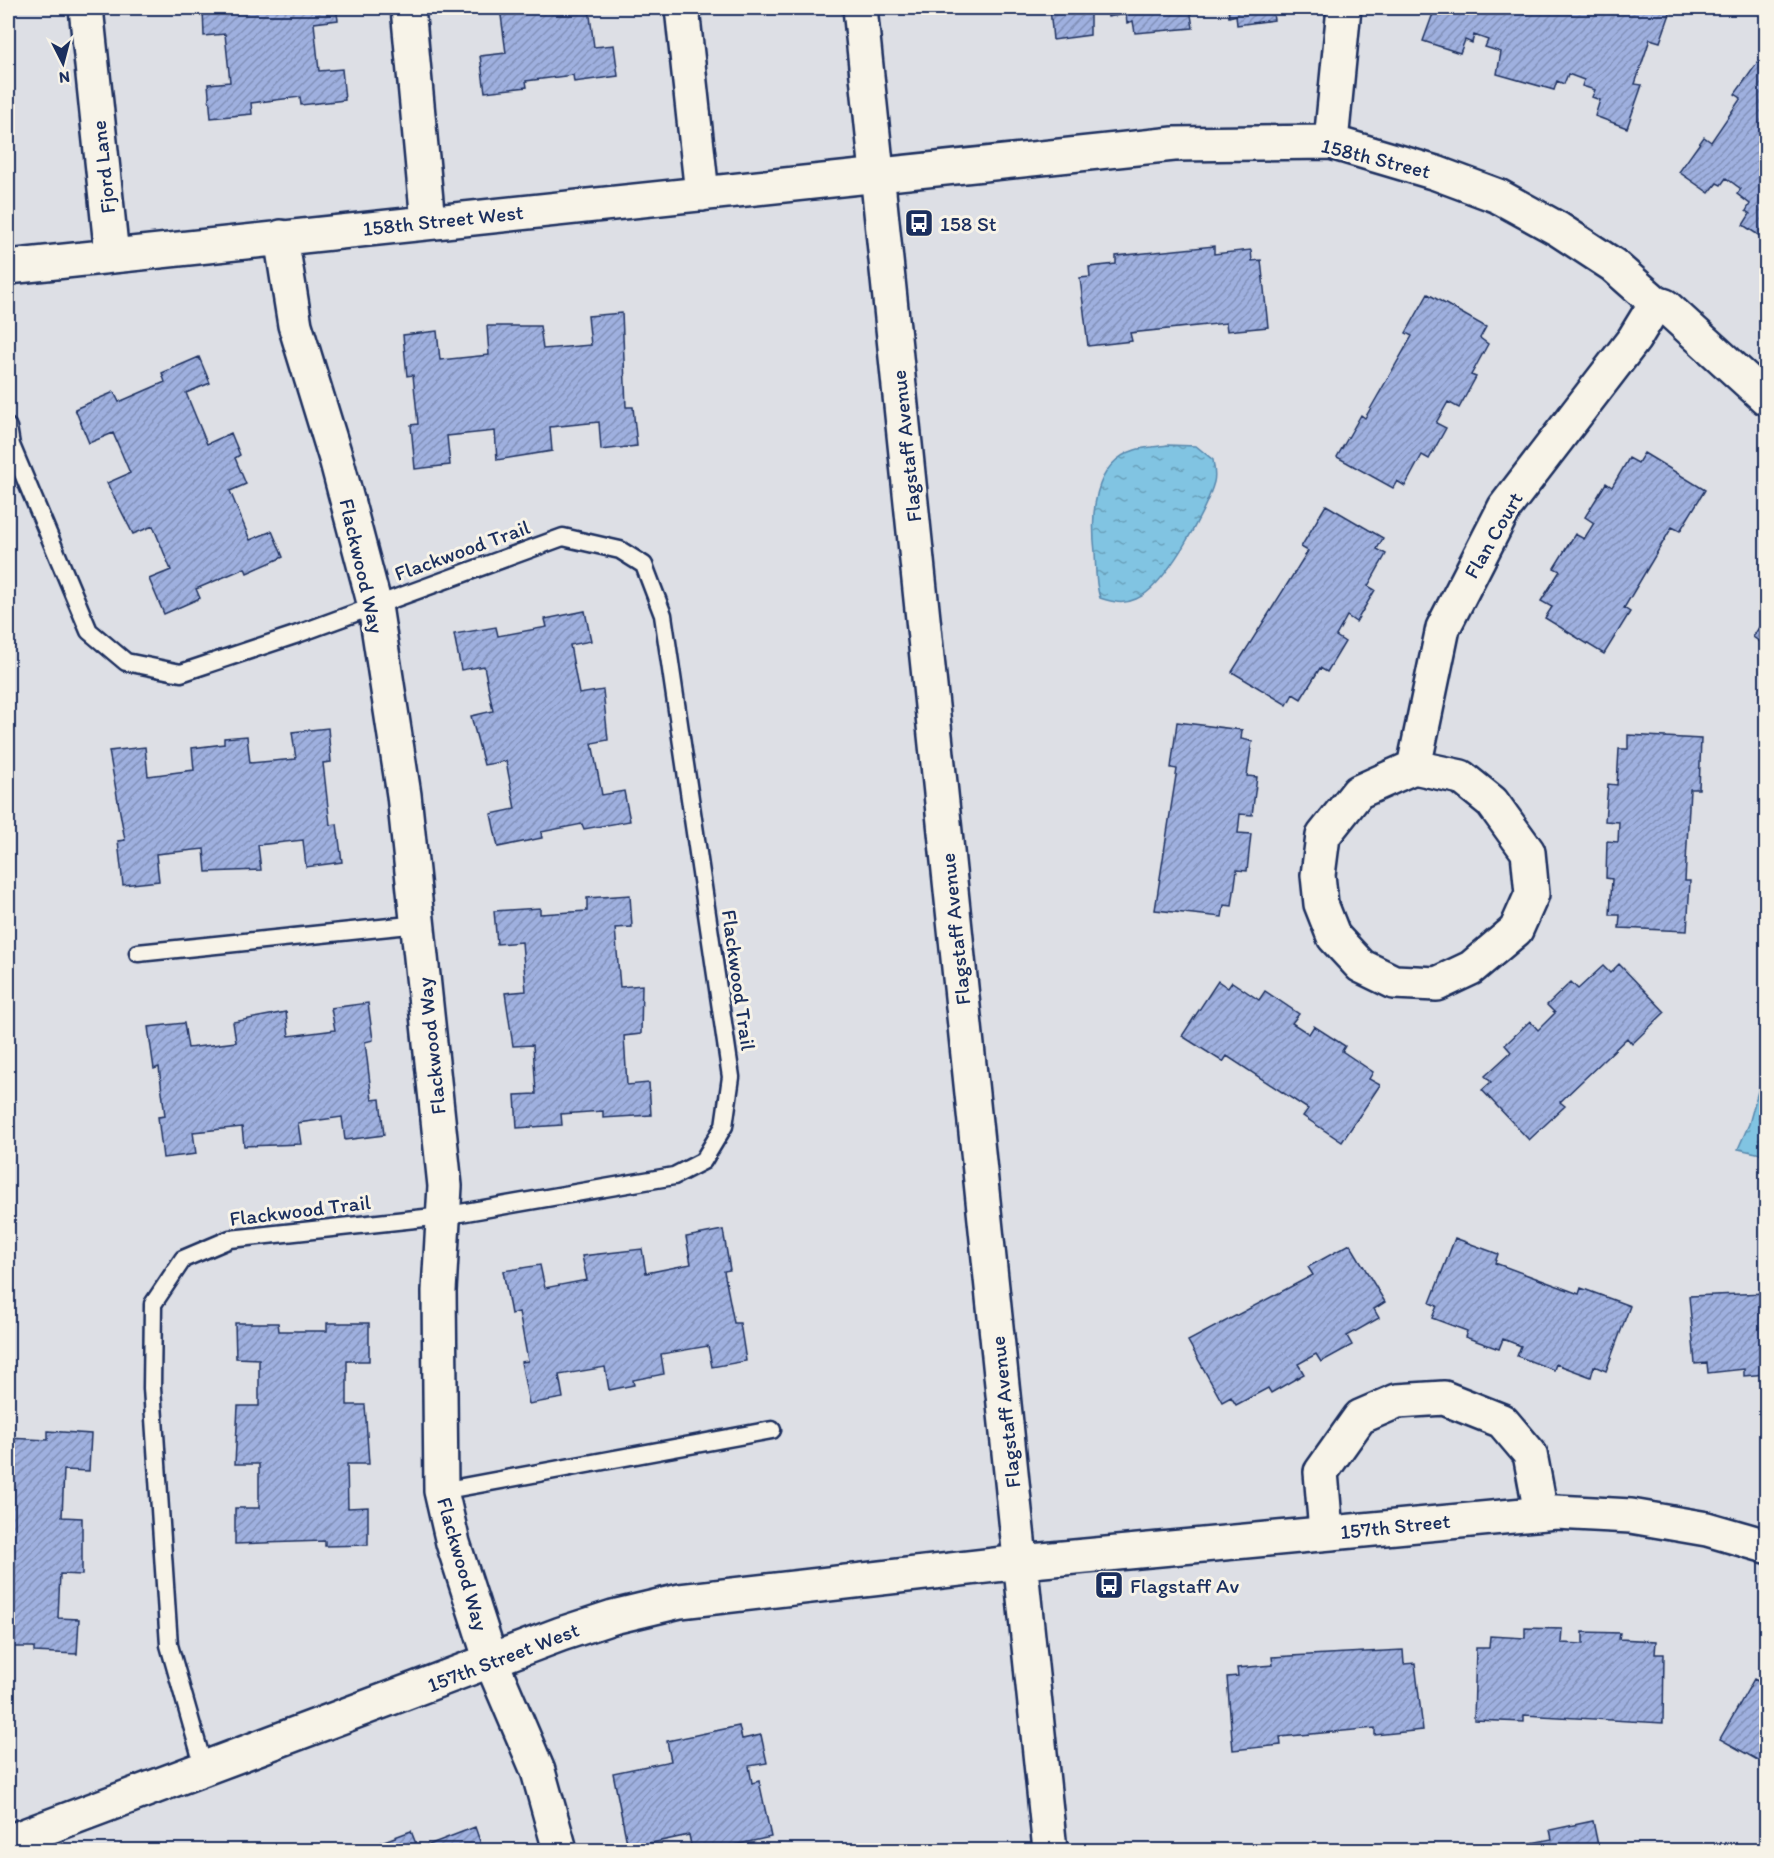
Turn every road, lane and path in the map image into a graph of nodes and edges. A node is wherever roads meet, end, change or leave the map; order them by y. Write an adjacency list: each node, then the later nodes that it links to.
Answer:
1 (86, 8): 11 (street, Fjord Lane)
2 (408, 8): 9 (street)
3 (682, 8): 8 (street)
4 (860, 8): 7 (street, Flagstaff Avenue)
5 (1344, 8): 6 (street)
6 (1331, 142): 7 (street, 158th Street); 13 (street, 158th Street)
7 (878, 176): 8 (street, 158th Street West); 26 (street, Flagstaff Avenue)
8 (702, 194): 9 (street, 158th Street West)
9 (428, 222): 10 (street, 158th Street West)
10 (280, 237): 11 (street, 158th Street West); 16 (street, Flackwood Way)
11 (112, 255): 12 (street, 158th Street West)
12 (8, 267)
13 (1656, 303): 14 (street, 158th Street); 17 (street, Flan Court)
14 (1767, 398)
15 (8, 427): 16 (lane, Flackwood Trail)
16 (375, 606): 18 (street, Flackwood Way); 20 (lane, Flackwood Trail)
17 (1414, 767): 17 (street)
18 (419, 924): 19 (lane); 20 (street, Flackwood Way)
19 (138, 953)
20 (443, 1216): 22 (street, Flackwood Way); 28 (lane, Flackwood Trail)
21 (772, 1430): 22 (lane)
22 (441, 1491): 27 (street, Flackwood Way)
23 (1541, 1513): 24 (street, 157th Street); 24 (street); 25 (street, 157th Street)
24 (1326, 1532): 26 (street, 157th Street)
25 (1767, 1546)
26 (1021, 1562): 27 (street, 157th Street West); 31 (street, Flagstaff Avenue)
27 (491, 1661): 28 (street, 157th Street West); 30 (street, Flackwood Way)
28 (204, 1768): 29 (street, 157th Street West)
29 (8, 1842)
30 (560, 1851)
31 (1050, 1851)

